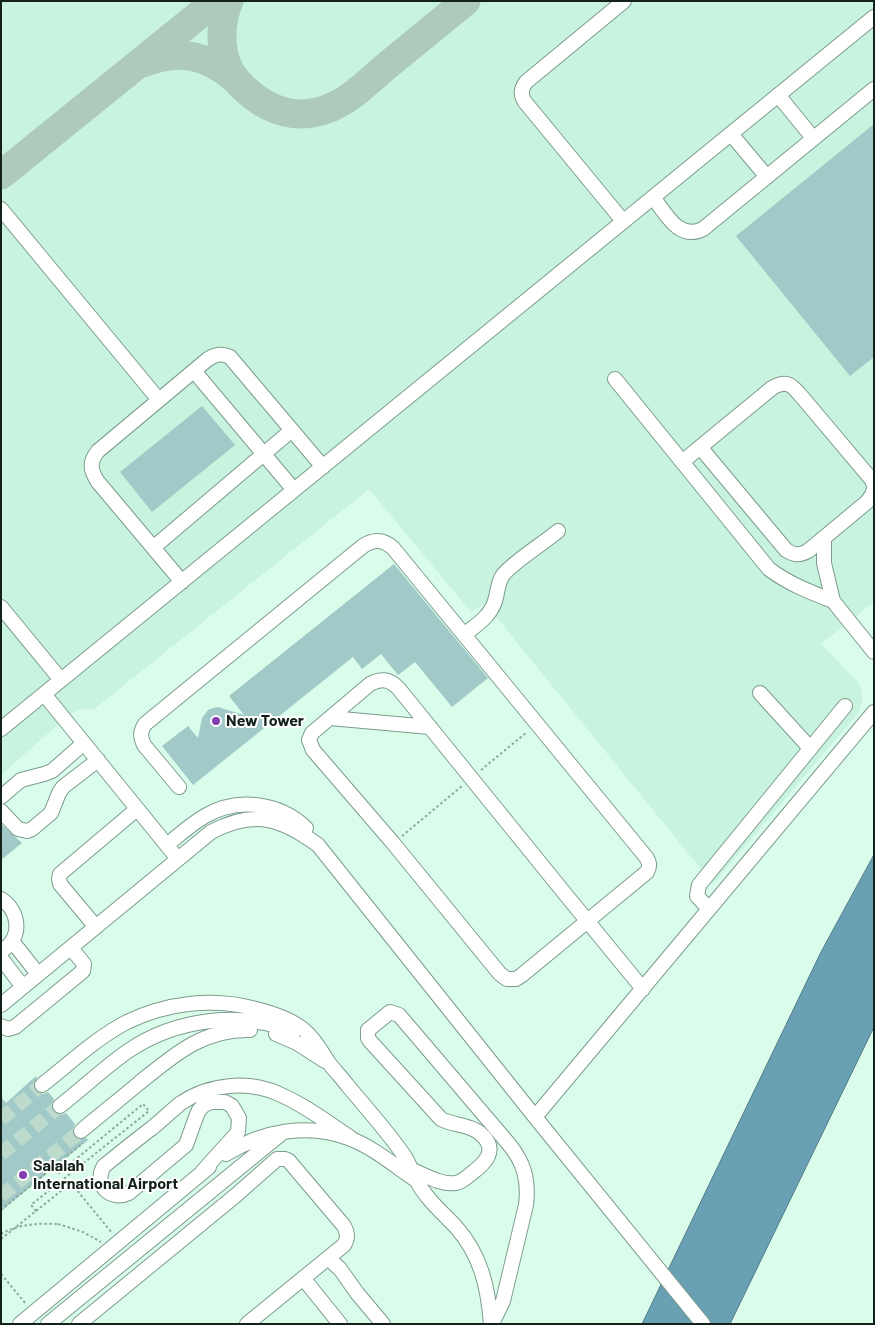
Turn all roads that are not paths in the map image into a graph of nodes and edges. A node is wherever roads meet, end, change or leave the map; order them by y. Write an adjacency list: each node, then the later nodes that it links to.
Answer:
1 (624, 1): 10 (street)
2 (874, 17): 4 (street)
3 (874, 89): 6 (street)
4 (778, 95): 5 (street); 6 (street)
5 (731, 134): 7 (street); 8 (street)
6 (813, 138): 7 (street)
7 (767, 177): 8 (street)
8 (653, 197): 10 (street)
9 (1, 209): 13 (street)
10 (623, 221): 18 (street)
11 (194, 371): 13 (street); 14 (street); 16 (street)
12 (614, 378): 17 (street)
13 (160, 400): 23 (street)
14 (292, 430): 16 (street); 18 (street)
15 (700, 446): 17 (street); 19 (street); 22 (street)
16 (264, 454): 20 (street); 23 (street)
17 (682, 462): 25 (street)
18 (323, 467): 20 (street)
19 (874, 488): 22 (street)
20 (294, 490): 24 (street)
21 (558, 532): 27 (street)
22 (824, 538): 25 (street)
23 (154, 547): 24 (street)
24 (182, 582): 29 (street)
25 (833, 601): 28 (street)
26 (1, 607): 29 (street)
27 (464, 635): 41 (street); 51 (street)
28 (874, 652)
29 (61, 680): 31 (street)
30 (760, 693): 38 (street)
31 (44, 694): 36 (street); 37 (street)
32 (845, 706): 38 (street)
33 (874, 712): 50 (street)
34 (330, 718): 35 (street); 35 (street); 51 (street)
35 (430, 727): 51 (street)
36 (1, 729)
37 (84, 743): 39 (street); 40 (street)
38 (810, 748): 50 (street)
39 (98, 760): 42 (street); 44 (street)
40 (44, 774): 42 (street); 43 (street)
41 (179, 787)
42 (59, 793): 45 (street)
43 (1, 796)
44 (137, 809): 46 (street); 52 (street)
45 (1, 810)
46 (167, 845): 47 (street); 48 (street)
47 (318, 845): 48 (street); 66 (street)
48 (178, 859): 52 (street)
49 (1, 899): 53 (street)
50 (709, 909): 59 (street)
51 (588, 921): 59 (street)
52 (96, 927): 54 (street)
53 (12, 941): 55 (street); 57 (street)
54 (71, 948): 57 (street); 61 (street)
55 (1, 950)
56 (1, 958): 58 (street)
57 (38, 974): 58 (street)
58 (23, 987): 60 (street)
59 (643, 989): 66 (street)
60 (1, 1005)
61 (1, 1026)
62 (260, 1026): 63 (street); 65 (street); 68 (street)
63 (327, 1059): 64 (street); 71 (street)
64 (42, 1085)
65 (60, 1106)
66 (535, 1117): 81 (street)
67 (285, 1131): 69 (street); 70 (street); 76 (street)
68 (82, 1137)
69 (350, 1138): 70 (street); 71 (street)
70 (202, 1172): 75 (street)
71 (414, 1175): 80 (street); 80 (street)
72 (328, 1258): 73 (street); 74 (street); 79 (street)
73 (303, 1278): 77 (street); 78 (street)
74 (84, 1322)
75 (20, 1324)
76 (48, 1324)
77 (247, 1324)
78 (340, 1324)
79 (383, 1324)
80 (491, 1324)
81 (703, 1324)

